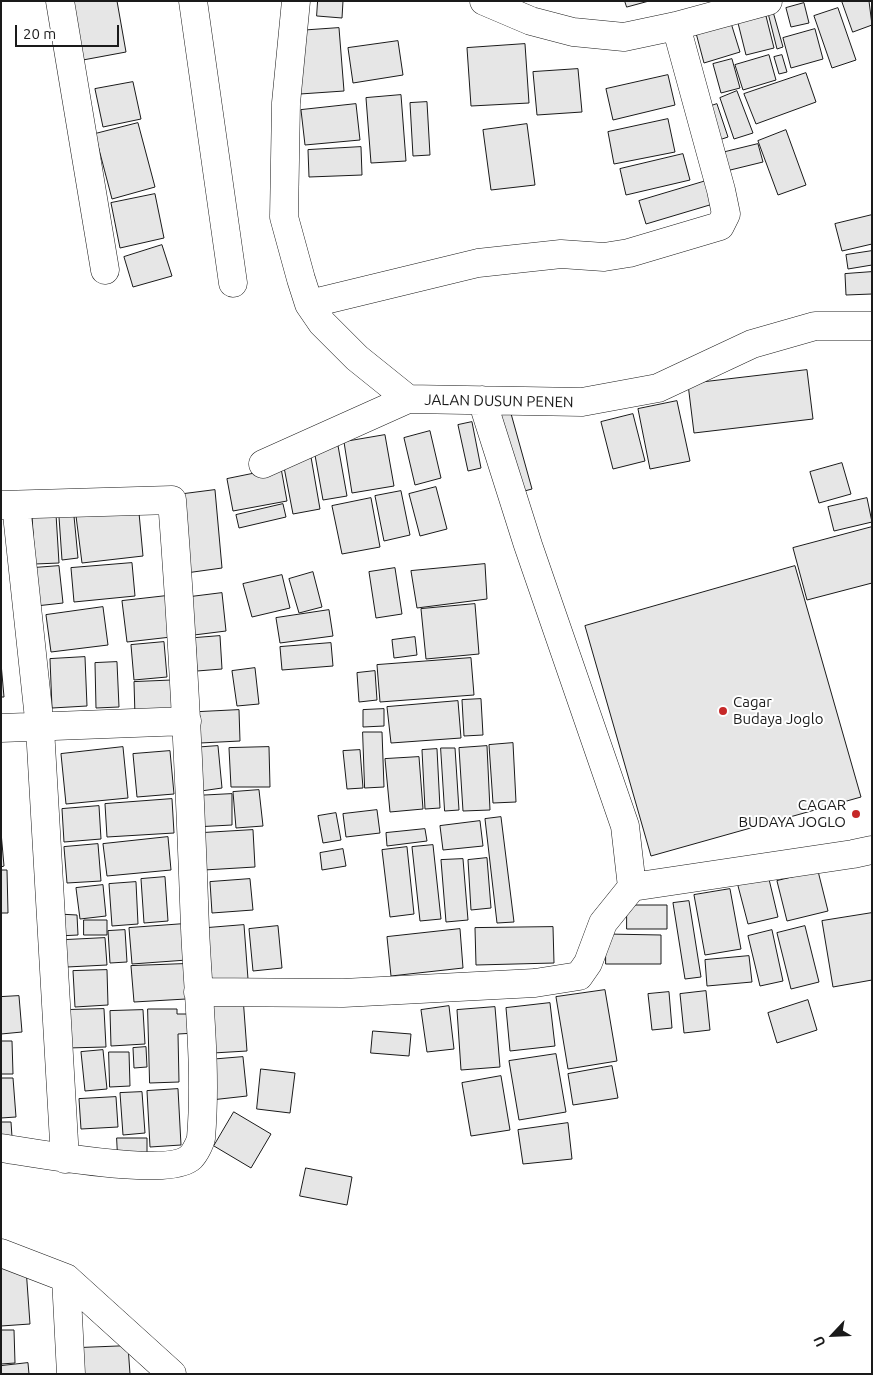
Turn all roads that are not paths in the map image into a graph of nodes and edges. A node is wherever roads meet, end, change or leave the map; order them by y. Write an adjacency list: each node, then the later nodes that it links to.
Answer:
1 (60, 1): 7 (street)
2 (192, 1): 8 (street)
3 (296, 1): 9 (street, JALAN DUSUN PENEN)
4 (484, 1): 6 (street)
5 (768, 1): 6 (street)
6 (676, 26): 9 (street)
7 (105, 270)
8 (233, 283)
9 (316, 314): 11 (street, JALAN DUSUN PENEN)
10 (872, 326): 12 (street, JALAN DUSUN PENEN)
11 (408, 399): 12 (street, JALAN DUSUN PENEN); 13 (street)
12 (482, 400): 19 (street)
13 (263, 464)
14 (9, 505): 15 (street); 17 (street)
15 (187, 721): 17 (street); 20 (street)
16 (1, 728): 17 (street)
17 (40, 728): 22 (street)
18 (872, 850): 19 (street)
19 (632, 887): 20 (street)
20 (198, 992): 22 (street)
21 (1, 1148): 22 (street)
22 (65, 1159)
23 (1, 1253): 24 (street)
24 (66, 1278): 25 (street); 26 (street)
25 (71, 1374)
26 (172, 1374)

